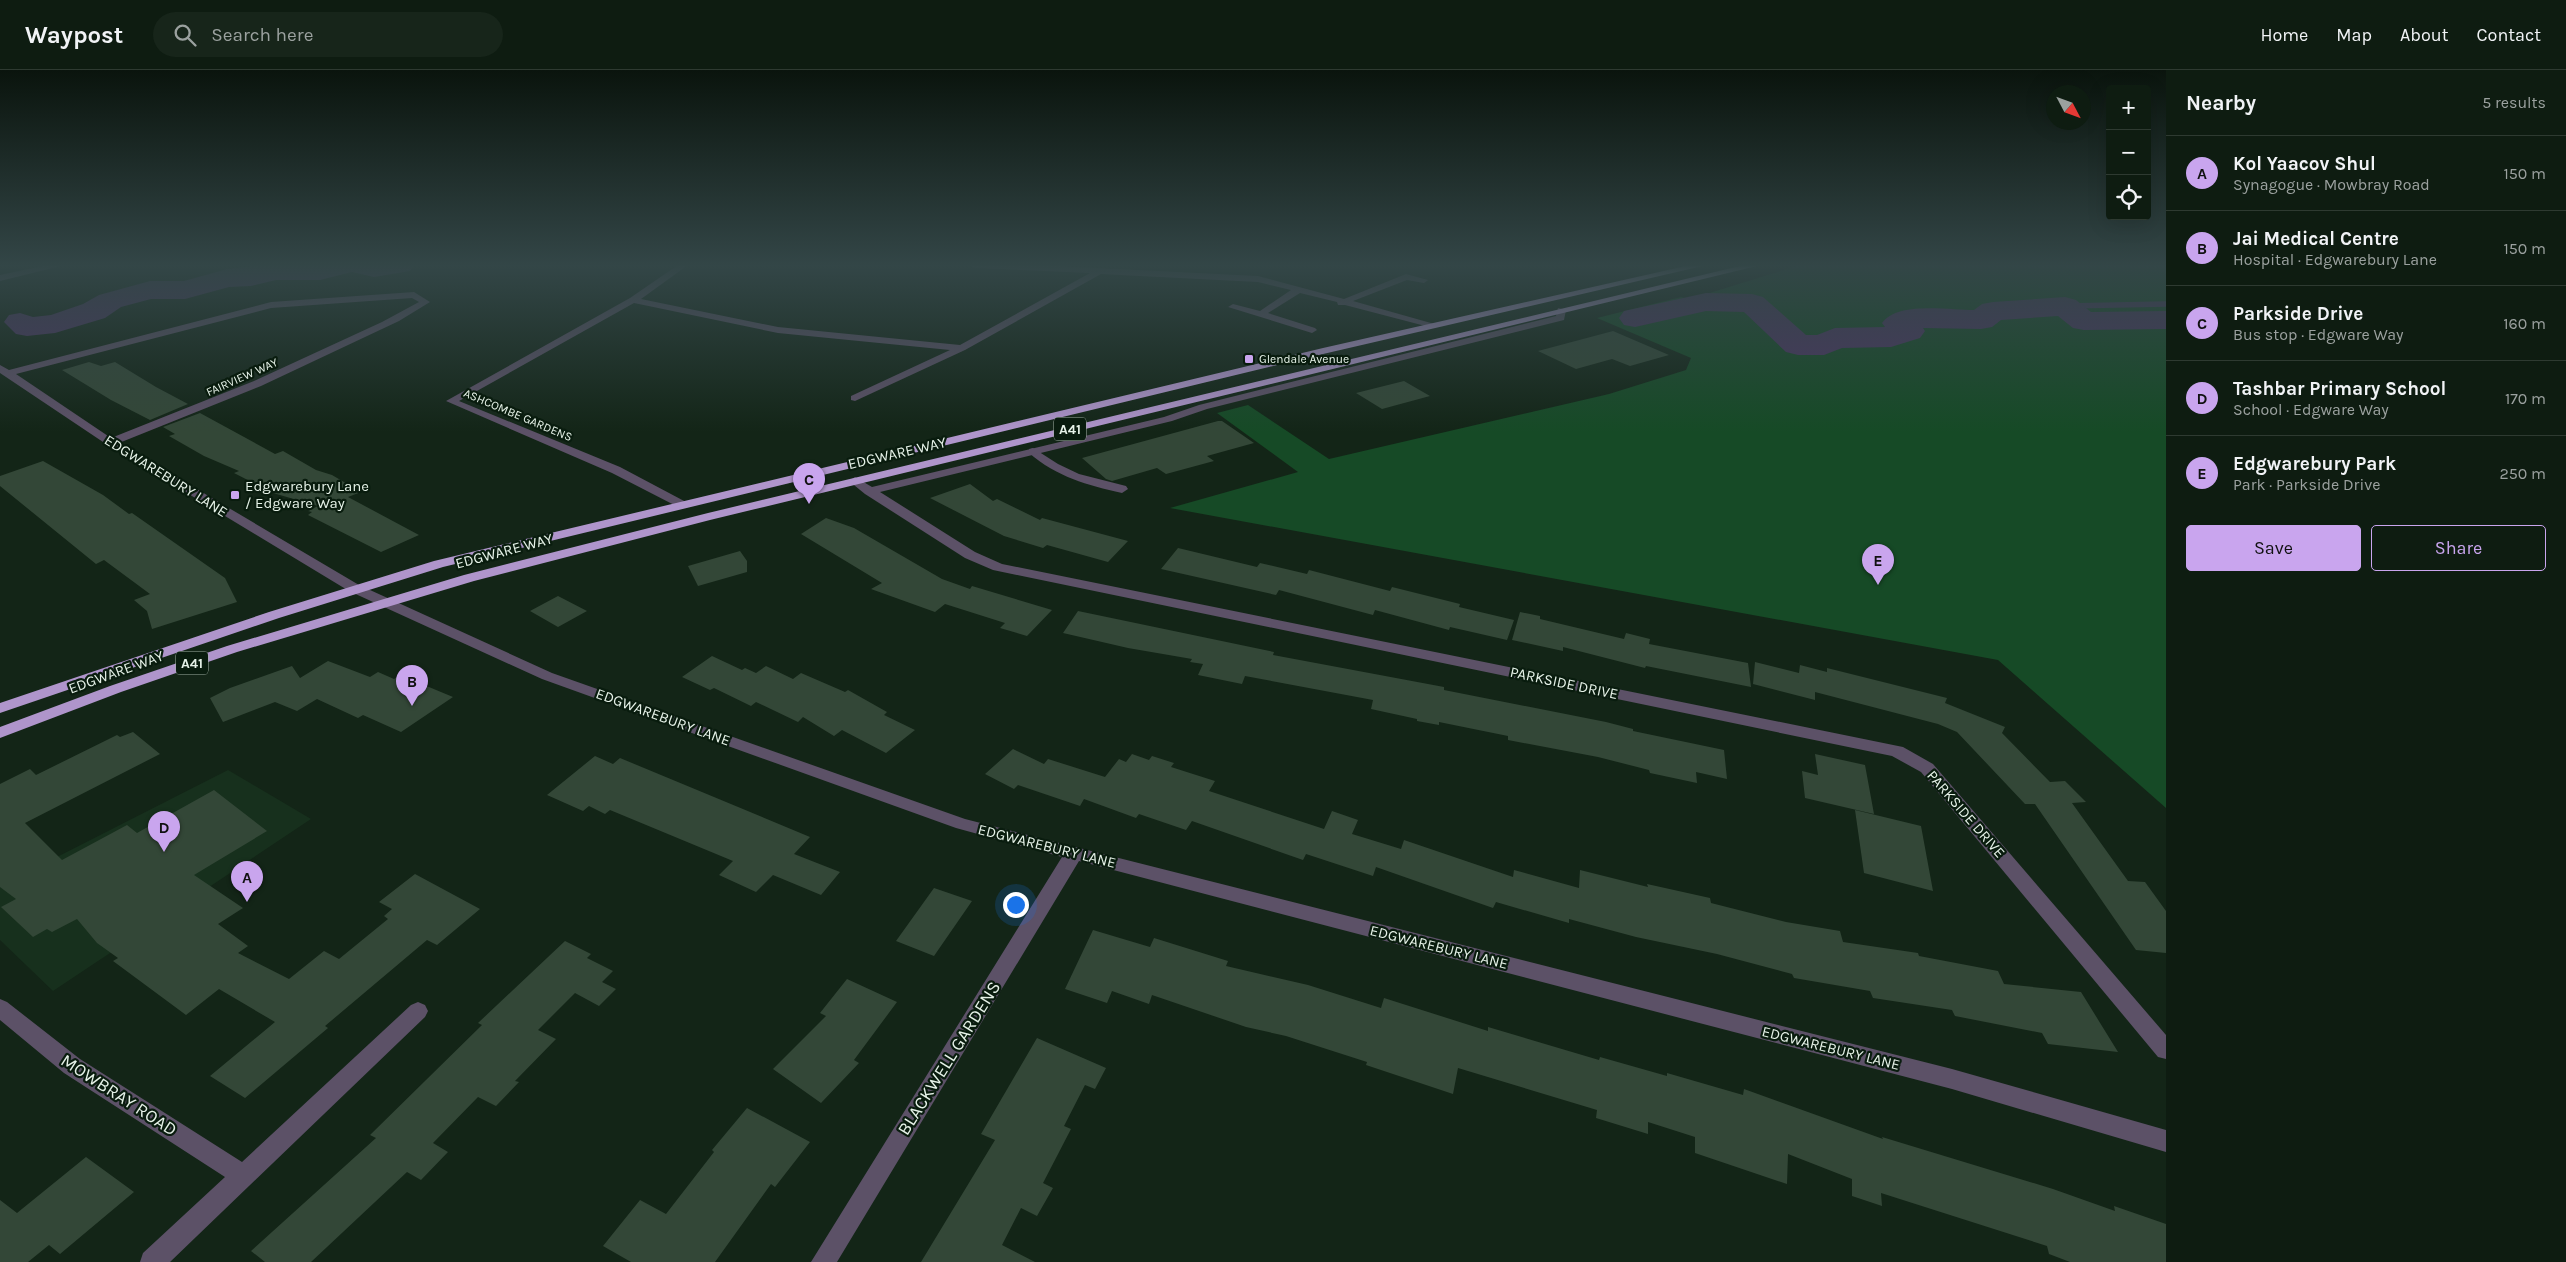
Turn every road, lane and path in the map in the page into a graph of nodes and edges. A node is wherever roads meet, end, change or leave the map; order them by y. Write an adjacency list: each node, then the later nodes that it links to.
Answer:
1 (208, 321): 14 (street, FAIRVIEW WAY)
2 (389, 321): 16 (street, FAIRVIEW WAY)
3 (596, 321): 21 (street, ASHCOMBE GARDENS)
4 (733, 321): 13 (street)
5 (1011, 321): 13 (street)
6 (1283, 321): 12 (street)
7 (1415, 321): 11 (street)
8 (1453, 321): 11 (highway, EDGWARE WAY / A41)
9 (1533, 321): 18 (highway, EDGWARE WAY / A41)
10 (1535, 321): 17 (street, EDGWARE WAY)
11 (1433, 325): 21 (highway, EDGWARE WAY / A41)
12 (1312, 330)
13 (962, 348): 15 (street)
14 (4, 371): 16 (street, EDGWAREBURY LANE)
15 (855, 398)
16 (110, 442): 22 (street, EDGWAREBURY LANE)
17 (1034, 451): 19 (street); 20 (street, EDGWARE WAY)
18 (855, 481): 20 (street, PARKSIDE DRIVE); 23 (highway, EDGWARE WAY / A41)
19 (1122, 489)
20 (869, 491): 29 (street, PARKSIDE DRIVE)
21 (682, 505): 22 (highway, EDGWARE WAY / A41)
22 (354, 588): 23 (street, EDGWAREBURY LANE); 24 (highway, EDGWARE WAY / A41)
23 (386, 602): 25 (highway, EDGWARE WAY / A41); 26 (street, EDGWAREBURY LANE)
24 (0, 708)
25 (0, 733)
26 (1074, 853): 30 (street, EDGWAREBURY LANE); 33 (street, BLACKWELL GARDENS)
27 (0, 1008): 31 (street, MOWBRAY ROAD)
28 (418, 1011): 31 (street)
29 (2166, 1050)
30 (2166, 1142)
31 (243, 1176): 32 (street)
32 (152, 1262)
33 (823, 1262)

